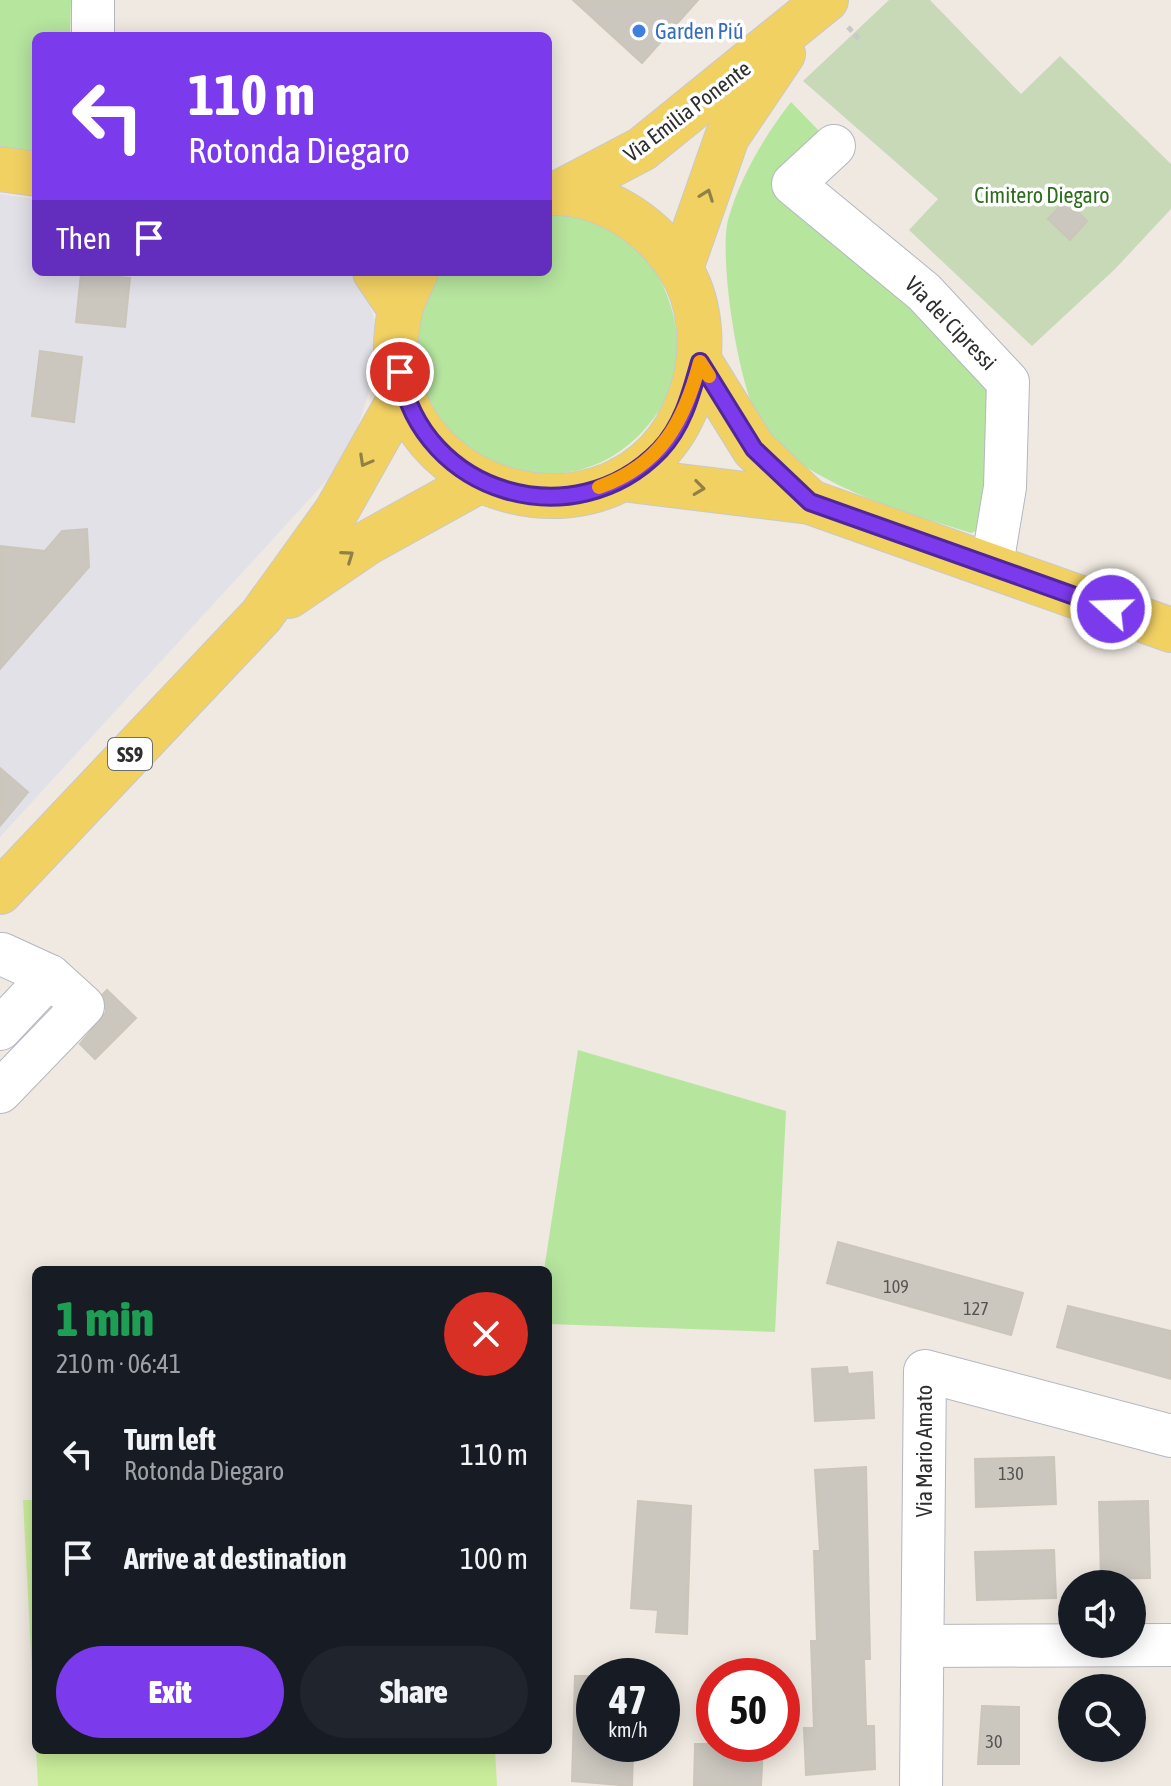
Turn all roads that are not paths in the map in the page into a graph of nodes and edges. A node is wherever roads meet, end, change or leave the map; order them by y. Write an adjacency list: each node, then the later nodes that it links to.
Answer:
1 (93, 0): 3 (street)
2 (816, 10): 7 (main road, Via Emilia Ponente); 8 (main road, Via Emilia Ponente, one-way to 2)
3 (93, 32)
4 (834, 146): 16 (street, Via dei Cipressi)
5 (0, 169): 6 (main road)
6 (32, 173)
7 (554, 193): 8 (main road)
8 (681, 268): 11 (main road)
9 (382, 276): 10 (main road)
10 (408, 291): 12 (main road)
11 (700, 362): 13 (main road); 15 (main road)
12 (403, 393): 14 (main road); 17 (main road, one-way to 17)
13 (622, 479): 14 (main road); 15 (main road, one-way to 15)
14 (479, 481): 17 (main road, one-way to 14)
15 (810, 502): 16 (main road)
16 (992, 565): 18 (main road)
17 (261, 616): 19 (main road, SS9)
18 (1171, 630)
19 (0, 892)
20 (1, 954): 21 (street)
21 (50, 976): 22 (street); 23 (street)
22 (0, 1029)
23 (0, 1092)
24 (1171, 1436): 26 (street, Via Mario Amato)
25 (1171, 1645): 26 (street)
26 (923, 1646): 27 (street, Via Mario Amato)
27 (921, 1786)

